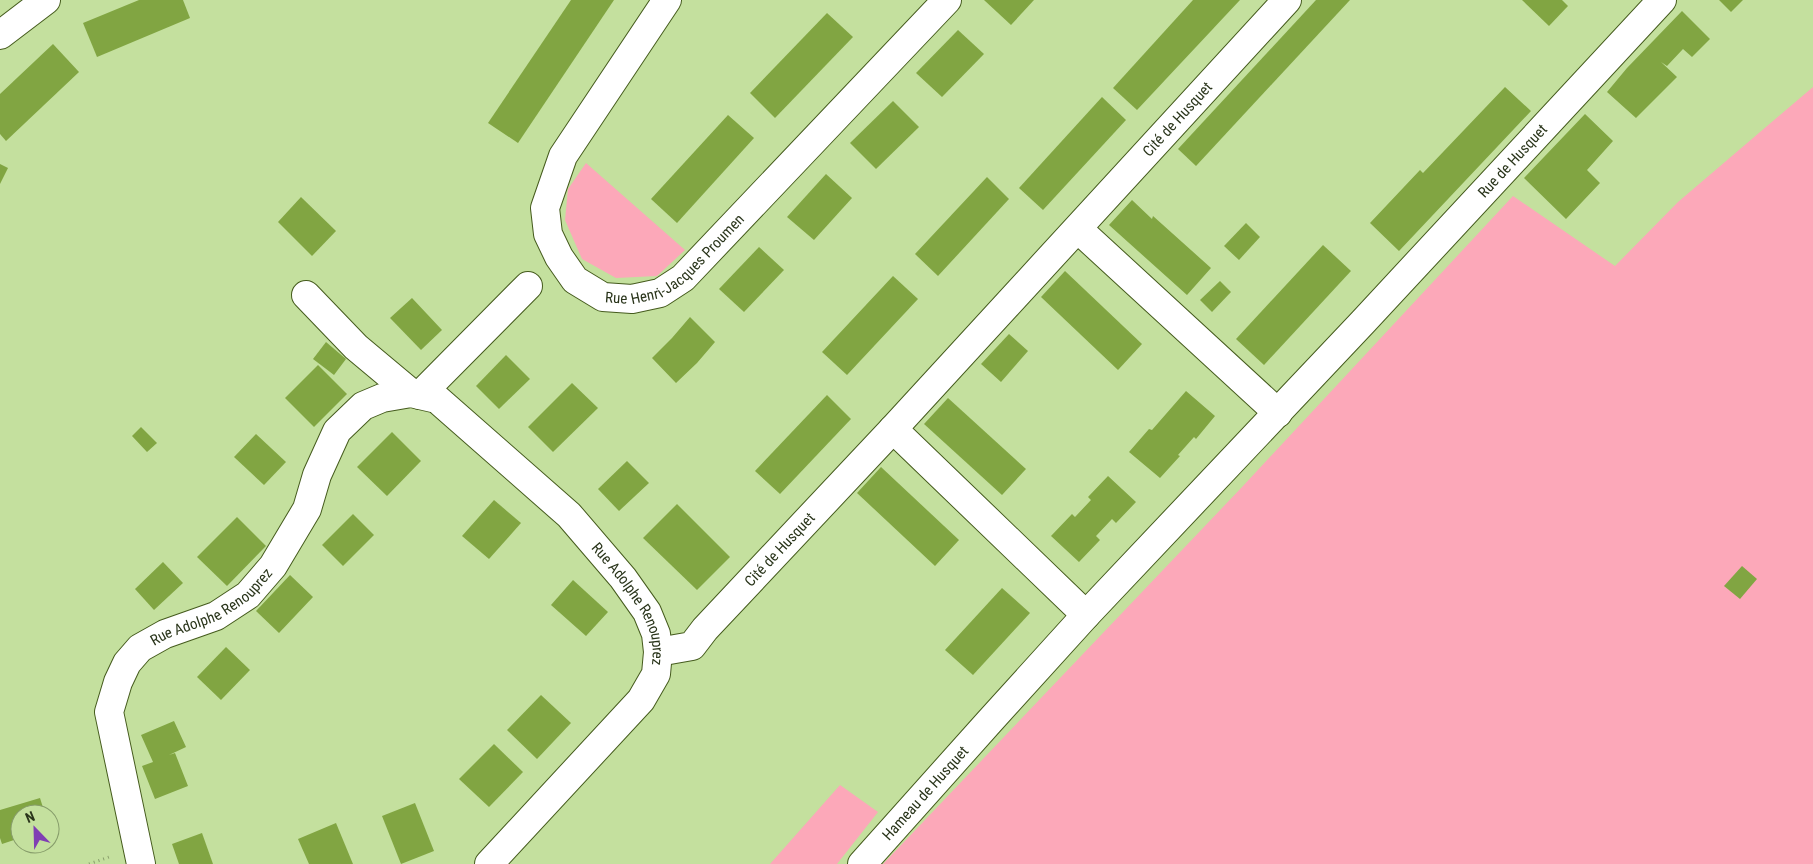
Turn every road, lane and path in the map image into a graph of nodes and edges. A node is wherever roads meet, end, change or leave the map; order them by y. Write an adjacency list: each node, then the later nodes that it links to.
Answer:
1 (46, 0): 6 (street)
2 (667, 0): 3 (street, Rue Henri-Jacques Proumen)
3 (947, 0)
4 (1662, 0): 11 (street, Rue de Husquet)
5 (1283, 5): 7 (street, Cité de Husquet)
6 (0, 35)
7 (1078, 229): 11 (street); 12 (street, Cité de Husquet)
8 (528, 286): 10 (street)
9 (306, 295): 10 (street, Rue Adolphe Renouprez)
10 (415, 394): 14 (street, Rue Adolphe Renouprez); 15 (street, Rue Adolphe Renouprez)
11 (1278, 413): 13 (street)
12 (893, 429): 13 (street); 14 (street, Cité de Husquet)
13 (1086, 615): 17 (street, Hameau de Husquet)
14 (658, 652): 16 (street, Rue Adolphe Renouprez)
15 (141, 864)
16 (489, 864)
17 (862, 864)

